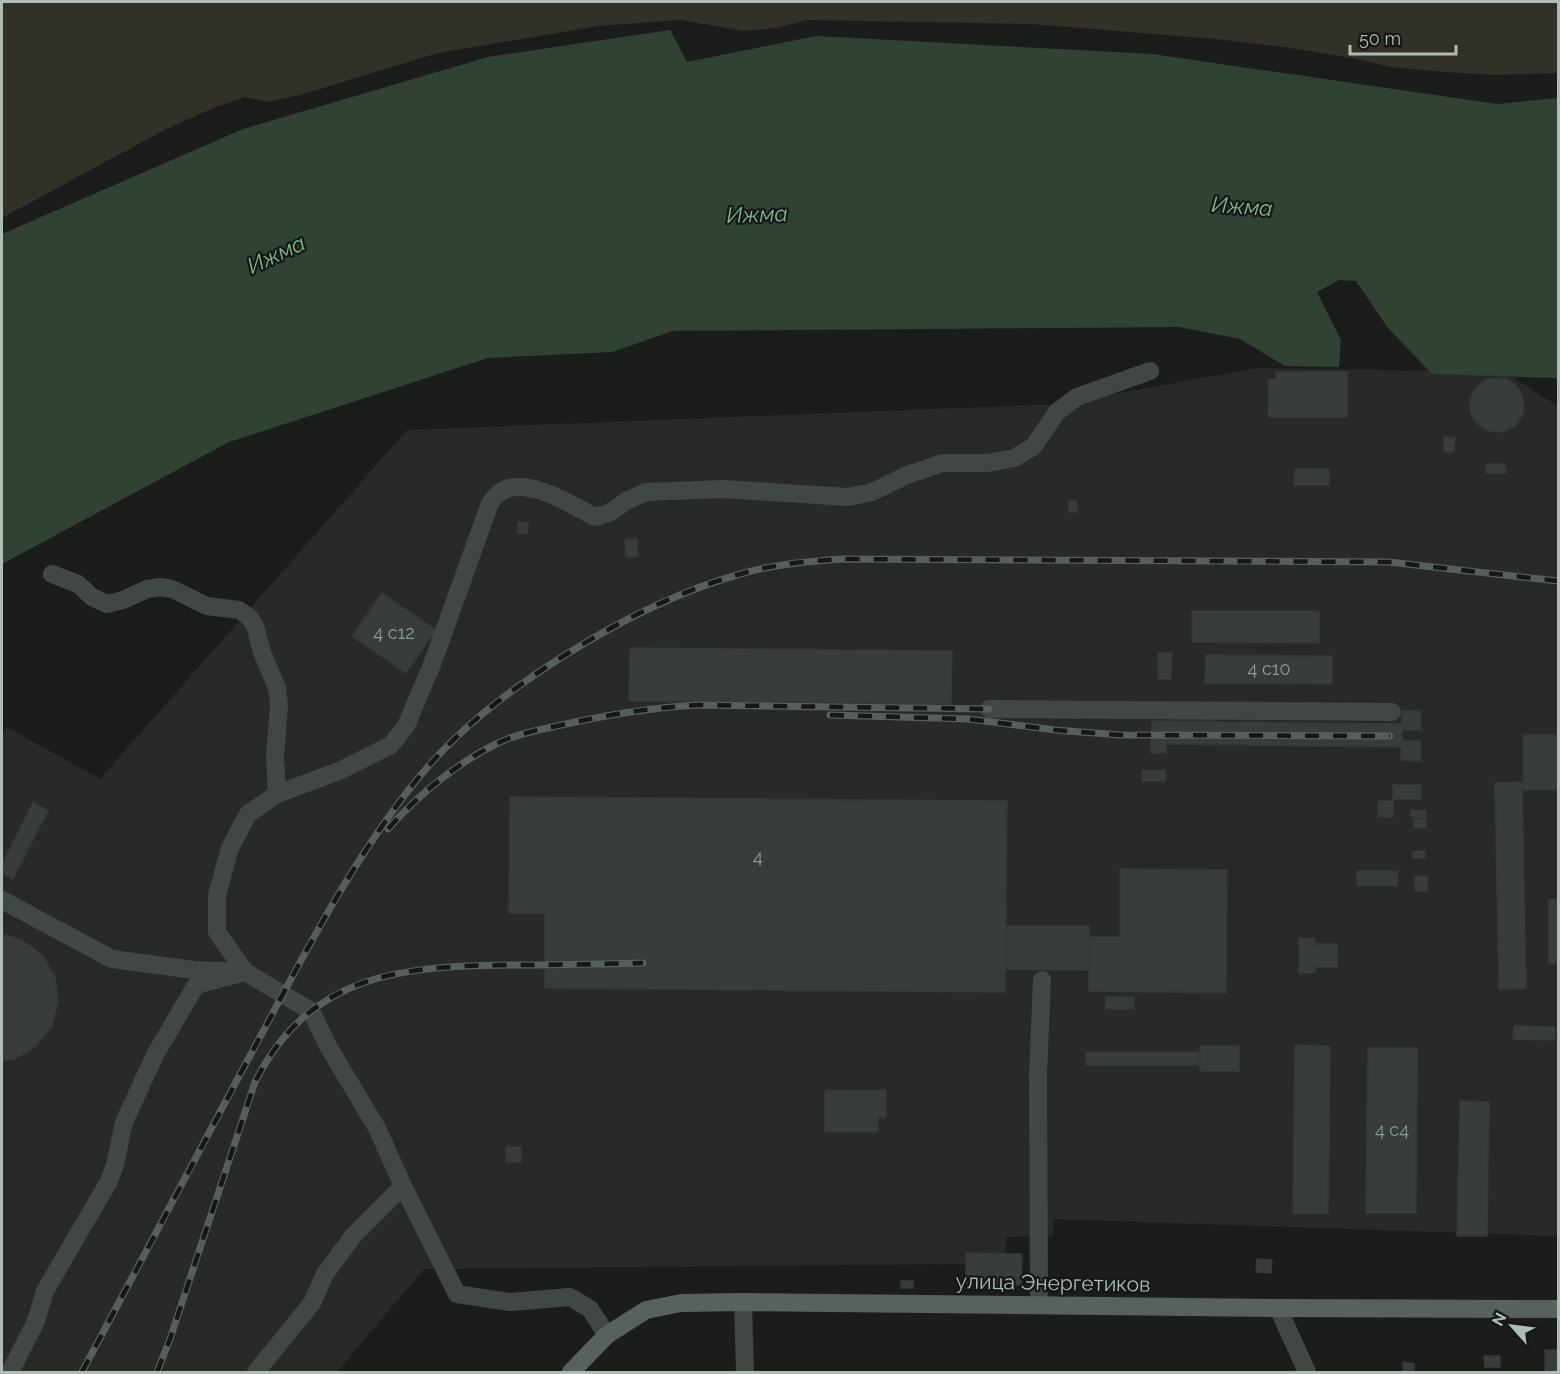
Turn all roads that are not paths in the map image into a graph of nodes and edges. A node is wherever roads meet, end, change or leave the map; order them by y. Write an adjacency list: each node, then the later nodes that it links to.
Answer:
1 (1150, 371): 5 (street)
2 (52, 574): 5 (street)
3 (989, 709): 4 (street)
4 (1392, 712)
5 (277, 794): 7 (street)
6 (2, 900): 7 (street)
7 (245, 972): 9 (street); 15 (street)
8 (1042, 980): 11 (street)
9 (403, 1186): 14 (street); 16 (street)
10 (743, 1302): 11 (main road, улица Энергетиков); 14 (main road, улица Энергетиков); 18 (street)
11 (1039, 1305): 12 (main road, улица Энергетиков)
12 (1278, 1308): 13 (main road, улица Энергетиков); 19 (street)
13 (1558, 1309)
14 (607, 1335): 17 (main road, улица Энергетиков)
15 (10, 1372)
16 (256, 1372)
17 (571, 1372)
18 (745, 1372)
19 (1307, 1372)

